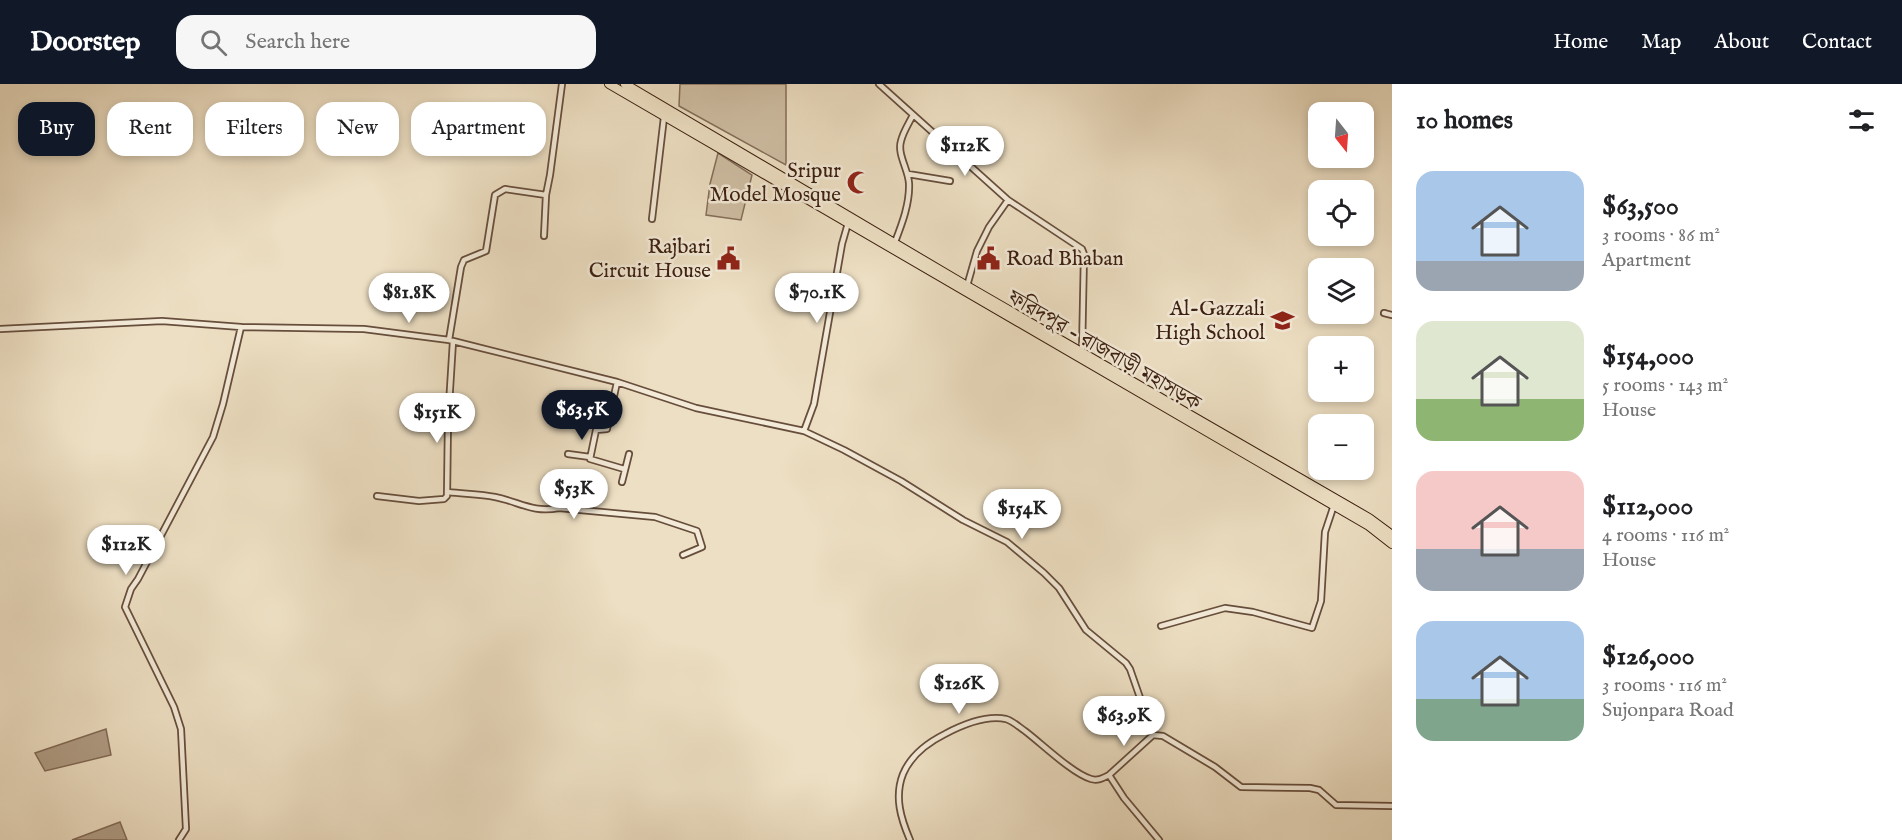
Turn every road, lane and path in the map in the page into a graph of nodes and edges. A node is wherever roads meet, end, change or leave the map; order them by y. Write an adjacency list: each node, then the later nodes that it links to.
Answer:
1 (562, 84): 9 (street)
2 (609, 84): 6 (main road, ফরিদপুর - রাজবাড়ী মহাসড়ক)
3 (625, 84): 14 (main road, ফরিদপুর - রাজবাড়ী মহাসড়ক)
4 (881, 85): 5 (street)
5 (913, 115): 7 (street); 10 (street)
6 (664, 117): 11 (street); 12 (main road, ফরিদপুর - রাজবাড়ী মহাসড়ক)
7 (908, 174): 8 (street); 14 (street)
8 (950, 181)
9 (546, 195): 13 (street); 20 (street)
10 (1008, 200): 15 (street); 21 (street)
11 (652, 219)
12 (848, 223): 23 (street); 31 (main road, ফরিদপুর - রাজবাড়ী মহাসড়ক)
13 (544, 236)
14 (895, 243): 15 (main road, ফরিদপুর - রাজবাড়ী মহাসড়ক)
15 (967, 286): 21 (main road, ফরিদপুর - রাজবাড়ী মহাসড়ক)
16 (1384, 313): 17 (street)
17 (1392, 315)
18 (241, 327): 19 (street); 20 (street); 39 (street)
19 (0, 329)
20 (451, 341): 22 (street); 29 (street)
21 (1082, 351): 32 (main road, ফরিদপুর - রাজবাড়ী মহাসড়ক)
22 (617, 382): 23 (street); 26 (street)
23 (804, 431): 36 (street)
24 (568, 454): 26 (street)
25 (628, 454): 27 (street)
26 (590, 457): 27 (street)
27 (624, 469): 28 (street)
28 (622, 482)
29 (448, 492): 30 (street); 34 (street)
30 (376, 496)
31 (1334, 506): 33 (main road, ফরিদপুর - রাজবাড়ী মহাসড়ক); 35 (street)
32 (1392, 535)
33 (1392, 544)
34 (683, 555)
35 (1161, 626)
36 (1153, 735): 37 (street); 38 (street)
37 (1108, 775): 40 (street); 41 (street)
38 (1392, 806)
39 (179, 840)
40 (910, 840)
41 (1159, 840)

